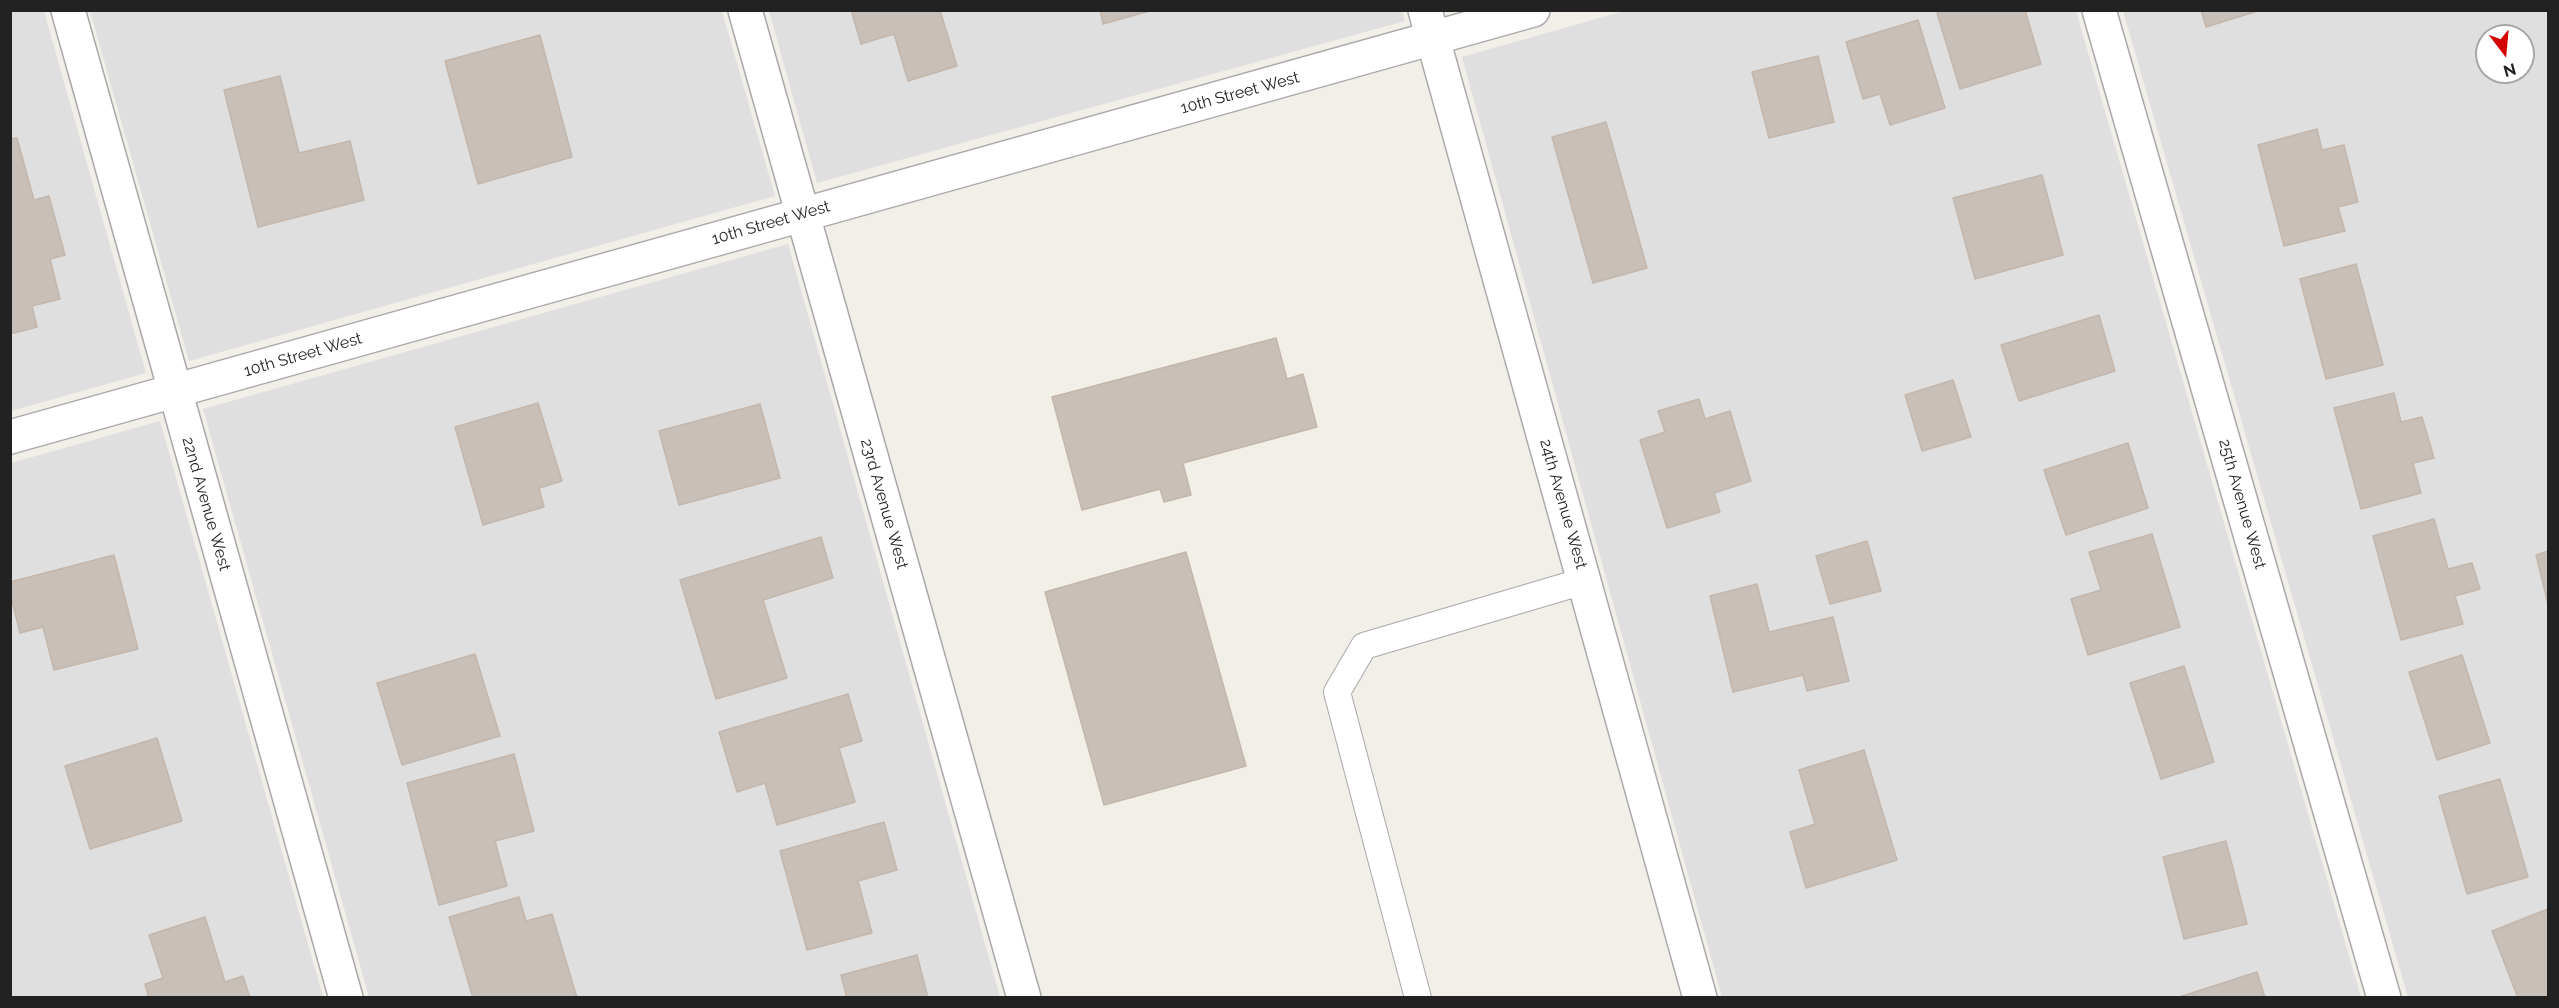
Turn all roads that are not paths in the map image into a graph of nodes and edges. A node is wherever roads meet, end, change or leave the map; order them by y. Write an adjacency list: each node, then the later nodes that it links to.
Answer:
1 (68, 10): 7 (street, 22nd Avenue West)
2 (745, 10): 6 (street, 23rd Avenue West)
3 (1533, 10): 5 (street, 10th Street West)
4 (2099, 10): 14 (street, 25th Avenue West)
5 (1429, 25): 6 (street, 10th Street West); 9 (street, 24th Avenue West)
6 (802, 214): 7 (street, 10th Street West); 11 (street, 23rd Avenue West)
7 (174, 391): 8 (street, 10th Street West); 10 (street, 22nd Avenue West)
8 (10, 437)
9 (1584, 581): 12 (lane); 13 (street, 24th Avenue West)
10 (345, 998)
11 (1024, 998)
12 (1418, 998)
13 (1700, 998)
14 (2384, 998)

